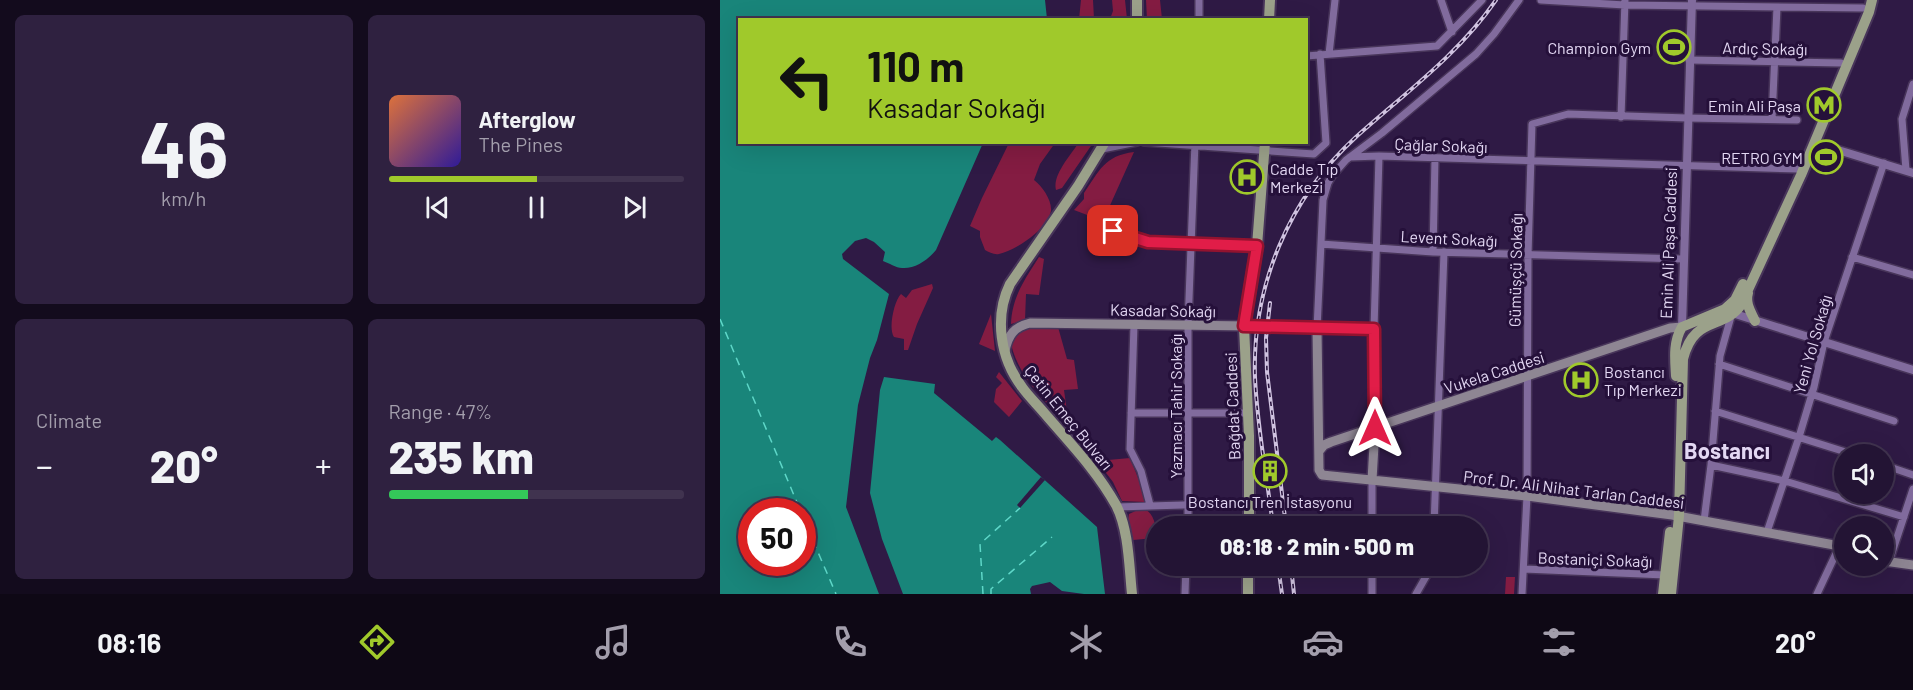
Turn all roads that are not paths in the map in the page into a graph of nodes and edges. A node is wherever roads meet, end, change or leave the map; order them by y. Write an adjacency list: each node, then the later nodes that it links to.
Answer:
1 (1137, 0): 13 (main road)
2 (1199, 0): 14 (street)
3 (1270, 0): 15 (main road)
4 (1335, 0): 18 (street)
5 (1441, 0): 16 (street)
6 (1482, 0): 16 (street)
7 (1519, 0): 34 (street)
8 (1541, 0): 10 (street)
9 (1867, 2): 12 (street); 22 (main road); 28 (main road)
10 (1625, 3): 11 (street); 24 (street)
11 (1692, 3): 12 (street); 20 (street, Emin Ali Paşa Caddesi)
12 (1777, 7): 21 (street)
13 (1137, 18)
14 (1199, 18)
15 (1269, 18)
16 (1452, 32): 18 (street)
17 (1320, 54): 18 (street); 19 (street); 32 (street)
18 (1329, 54)
19 (1308, 56)
20 (1689, 60): 21 (street, Ardıç Sokağı); 25 (street, Emin Ali Paşa Caddesi)
21 (1774, 62): 22 (street, Ardıç Sokağı); 26 (street)
22 (1840, 63): 39 (main road)
23 (1913, 84): 40 (street)
24 (1621, 117): 25 (street); 36 (street, Gümüşçü Sokağı)
25 (1687, 118): 26 (street); 38 (street, Emin Ali Paşa Caddesi)
26 (1772, 120): 27 (street)
27 (1797, 120)
28 (1815, 143): 37 (street); 52 (main road)
29 (1120, 144): 31 (street)
30 (1195, 144): 32 (street); 42 (street, Yazmacı Tahir Sokağı)
31 (1104, 146): 63 (main road, Çetin Emeç Bulvarı)
32 (1265, 146): 44 (main road, Bağdat Caddesi)
33 (1379, 156): 34 (street, Çağlar Sokağı); 35 (street, Çağlar Sokağı); 45 (street)
34 (1350, 157): 43 (street)
35 (1436, 158): 36 (street, Çağlar Sokağı); 46 (street)
36 (1531, 161): 38 (street, Çağlar Sokağı); 48 (street, Gümüşçü Sokağı)
37 (1884, 163): 40 (street); 49 (street, Yeni Yol Sokağı)
38 (1686, 165): 39 (street, Çağlar Sokağı); 50 (street, Emin Ali Paşa Caddesi)
39 (1798, 169): 53 (main road)
40 (1909, 171)
41 (1100, 225): 42 (street)
42 (1192, 243): 44 (street); 56 (street, Yazmacı Tahir Sokağı)
43 (1321, 244): 45 (street, Levent Sokağı); 59 (street)
44 (1257, 246): 57 (main road, Bağdat Caddesi)
45 (1376, 248): 46 (street, Levent Sokağı); 60 (street)
46 (1433, 252): 47 (street, Levent Sokağı)
47 (1444, 252): 48 (street, Levent Sokağı); 68 (street)
48 (1528, 255): 50 (street, Levent Sokağı); 66 (street, Gümüşçü Sokağı)
49 (1852, 257): 51 (street); 62 (street, Yeni Yol Sokağı)
50 (1683, 259): 58 (street, Emin Ali Paşa Caddesi)
51 (1913, 275)
52 (1750, 285): 53 (main road); 54 (main road)
53 (1728, 312): 54 (street); 58 (main road); 61 (main road); 64 (street)
54 (1755, 321): 62 (street)
55 (1134, 325): 56 (main road, Kasadar Sokağı); 63 (main road, Kasadar Sokağı); 70 (street)
56 (1188, 325): 57 (main road, Kasadar Sokağı); 71 (street, Yazmacı Tahir Sokağı)
57 (1246, 326): 59 (main road, Kasadar Sokağı, bridge); 72 (main road, Bağdat Caddesi)
58 (1682, 327): 61 (main road); 66 (main road, Vukela Caddesi); 94 (main road, Emin Ali Paşa Caddesi)
59 (1317, 329): 60 (main road, Kasadar Sokağı); 77 (main road)
60 (1374, 329): 74 (main road)
61 (1690, 341): 94 (main road, Emin Ali Paşa Caddesi)
62 (1824, 342): 65 (street); 67 (street, Yeni Yol Sokağı)
63 (1004, 353): 89 (main road, Çetin Emeç Bulvarı)
64 (1719, 364): 67 (street); 69 (street)
65 (1913, 370)
66 (1527, 377): 68 (main road, Vukela Caddesi); 85 (street, Gümüşçü Sokağı)
67 (1812, 393): 73 (street); 75 (street, Yeni Yol Sokağı)
68 (1439, 406): 74 (main road, Vukela Caddesi); 83 (street)
69 (1715, 411): 75 (street); 78 (street)
70 (1131, 413): 71 (street); 88 (street)
71 (1188, 413): 72 (street); 87 (street, Yazmacı Tahir Sokağı)
72 (1249, 414): 86 (main road, Bağdat Caddesi)
73 (1894, 421)
74 (1375, 428): 77 (main road, Vukela Caddesi); 81 (main road)
75 (1799, 437): 76 (street); 82 (street, Yeni Yol Sokağı)
76 (1834, 448)
77 (1319, 452): 81 (main road, Prof. Dr. Ali Nihat Tarlan Caddesi)
78 (1711, 465): 82 (street); 96 (street)
79 (1894, 468): 80 (street)
80 (1913, 475)
81 (1372, 480): 83 (main road, Prof. Dr. Ali Nihat Tarlan Caddesi); 92 (street)
82 (1785, 482): 95 (street); 97 (street, Yeni Yol Sokağı)
83 (1435, 486): 85 (main road, Prof. Dr. Ali Nihat Tarlan Caddesi); 93 (street)
84 (1913, 489): 95 (street)
85 (1527, 496): 94 (main road, Prof. Dr. Ali Nihat Tarlan Caddesi); 103 (street, Gümüşçü Sokağı)
86 (1249, 503): 87 (street); 91 (main road, Bağdat Caddesi)
87 (1188, 504): 88 (street); 90 (street, Yazmacı Tahir Sokağı)
88 (1150, 505): 89 (street)
89 (1117, 507): 109 (main road, Çetin Emeç Bulvarı)
90 (1188, 516)
91 (1249, 516)
92 (1372, 516)
93 (1434, 516)
94 (1675, 516): 96 (main road, Prof. Dr. Ali Nihat Tarlan Caddesi); 104 (main road, Emin Ali Paşa Caddesi); 116 (main road, Emin Ali Paşa Caddesi)
95 (1904, 517): 98 (street)
96 (1704, 521): 97 (main road, Prof. Dr. Ali Nihat Tarlan Caddesi)
97 (1767, 532): 99 (main road, Prof. Dr. Ali Nihat Tarlan Caddesi)
98 (1894, 543)
99 (1834, 545)
100 (1834, 561): 117 (street)
101 (1894, 562): 102 (main road)
102 (1913, 565)
103 (1524, 569): 104 (street, Bostaniçi Sokağı); 114 (street, Gümüşçü Sokağı)
104 (1665, 575): 115 (main road, Emin Ali Paşa Caddesi)
105 (1186, 576): 110 (street)
106 (1248, 576): 111 (main road)
107 (1372, 576): 112 (street)
108 (1426, 576): 113 (street)
109 (1132, 594)
110 (1185, 594)
111 (1248, 594)
112 (1372, 594)
113 (1416, 594)
114 (1522, 594)
115 (1663, 594)
116 (1671, 594)
117 (1817, 594)

